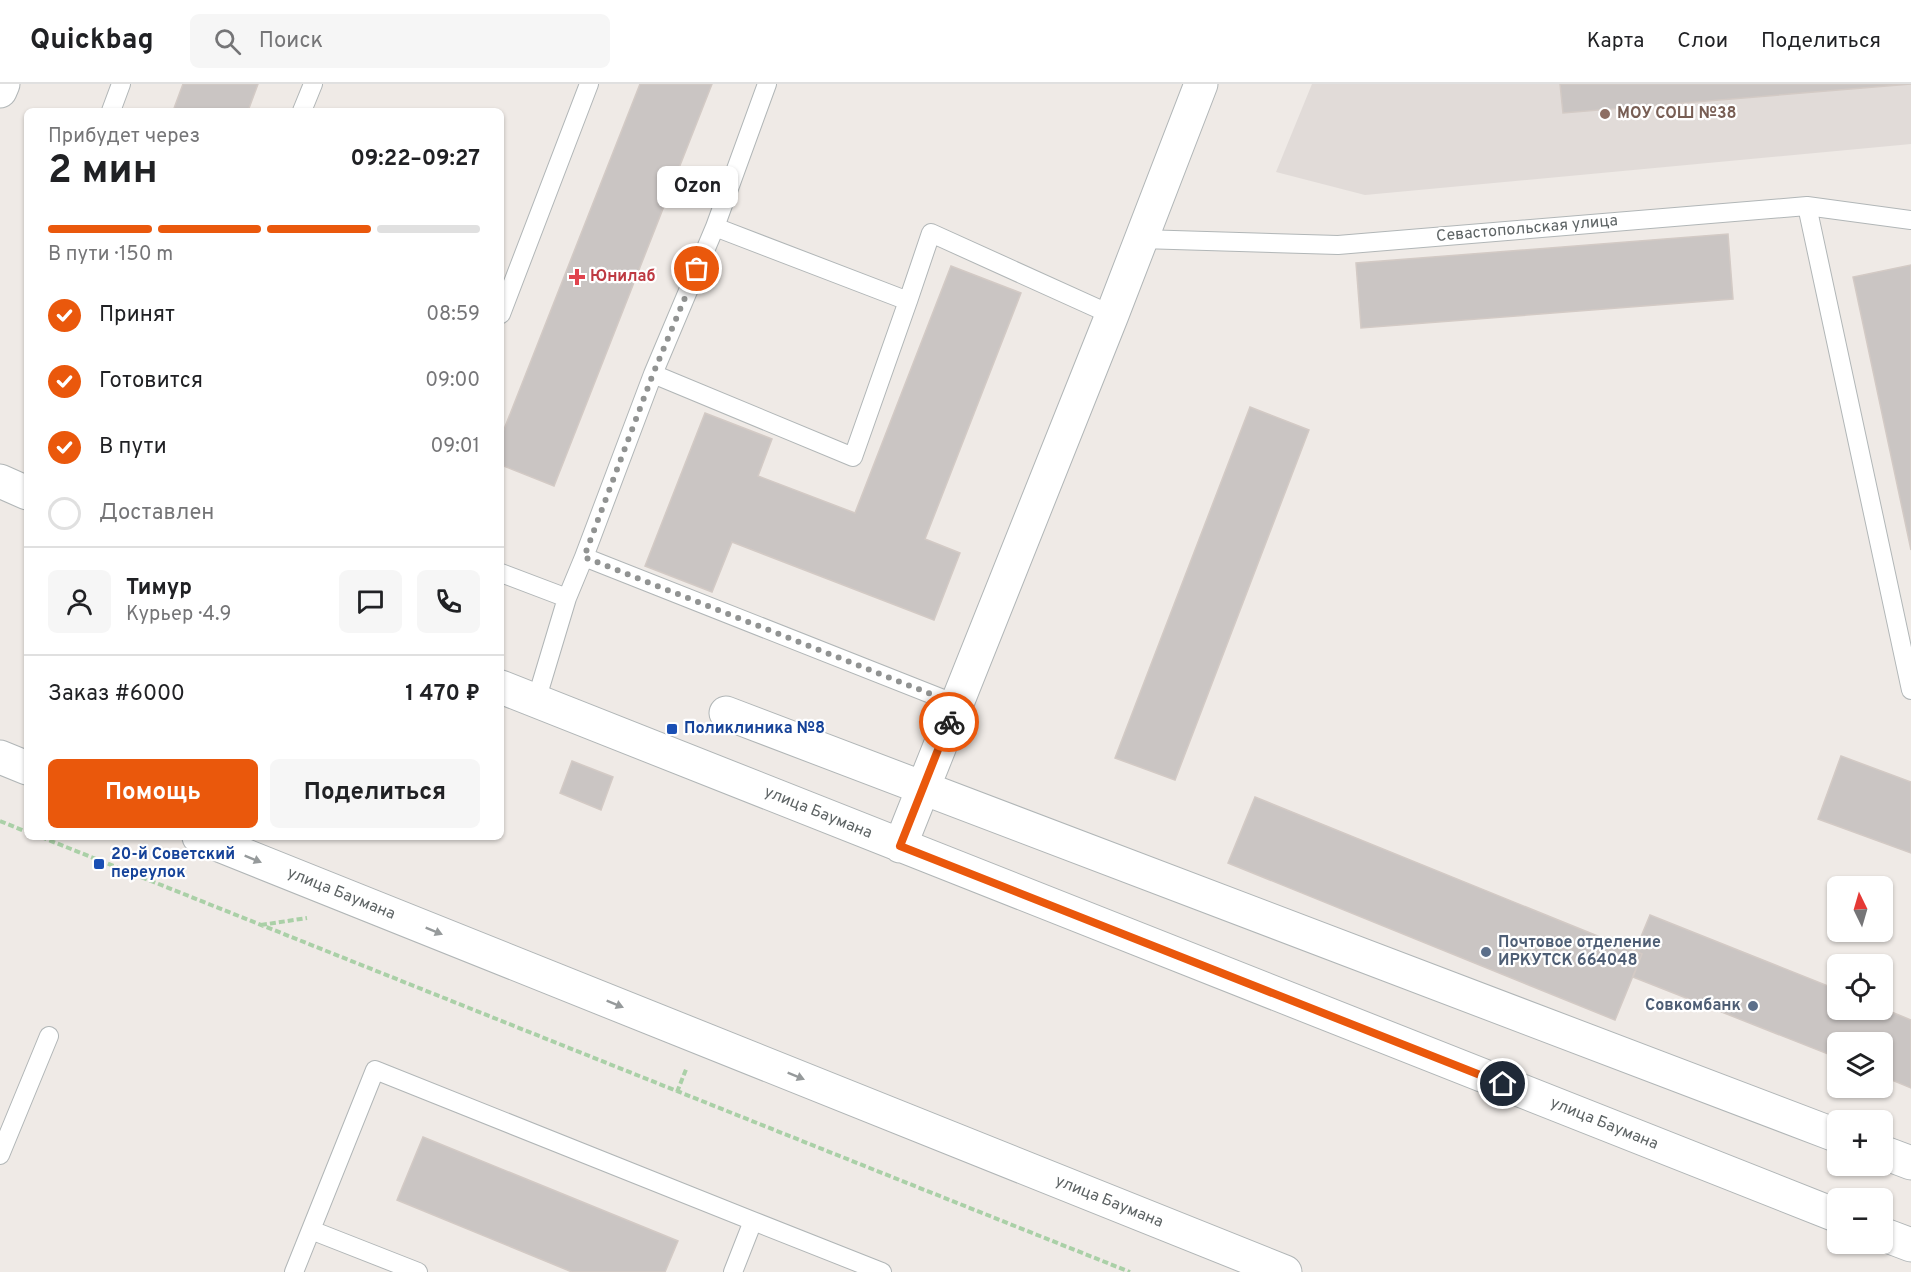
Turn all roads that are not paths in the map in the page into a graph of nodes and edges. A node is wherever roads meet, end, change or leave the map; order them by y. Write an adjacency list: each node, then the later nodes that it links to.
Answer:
1 (3, 84): 7 (street)
2 (121, 84): 8 (lane)
3 (313, 84): 9 (lane)
4 (589, 84): 15 (lane)
5 (767, 84): 12 (lane)
6 (1201, 84): 13 (street)
7 (0, 91)
8 (112, 108)
9 (303, 108)
10 (1807, 206): 11 (lane, Севастопольская улица); 13 (lane, Севастопольская улица); 24 (lane)
11 (1911, 220)
12 (715, 227): 14 (lane); 17 (lane)
13 (1141, 239): 16 (street)
14 (908, 301): 16 (lane); 17 (lane)
15 (504, 306)
16 (1112, 315): 26 (street)
17 (653, 374): 20 (lane)
18 (0, 482): 19 (street)
19 (24, 492)
20 (584, 557): 22 (lane); 26 (lane)
21 (504, 574): 22 (lane)
22 (567, 598): 25 (lane)
23 (504, 688): 25 (street, улица Баумана)
24 (1911, 690)
25 (536, 701): 32 (street, улица Баумана)
26 (956, 704): 30 (street)
27 (726, 713): 30 (street)
28 (0, 757): 29 (street)
29 (24, 767)
30 (922, 789): 32 (street); 34 (street)
31 (206, 840): 47 (street, улица Баумана, one-way to 47)
32 (900, 846): 38 (street, улица Баумана)
33 (49, 1036): 35 (lane)
34 (1827, 1132)
35 (0, 1155)
36 (1893, 1156): 37 (street)
37 (1911, 1163)
38 (1827, 1212)
39 (753, 1221): 40 (lane); 45 (lane); 46 (lane)
40 (311, 1230): 43 (lane); 44 (lane)
41 (1893, 1238): 42 (street)
42 (1911, 1245)
43 (294, 1272)
44 (418, 1272)
45 (733, 1272)
46 (882, 1272)
47 (1285, 1272)

